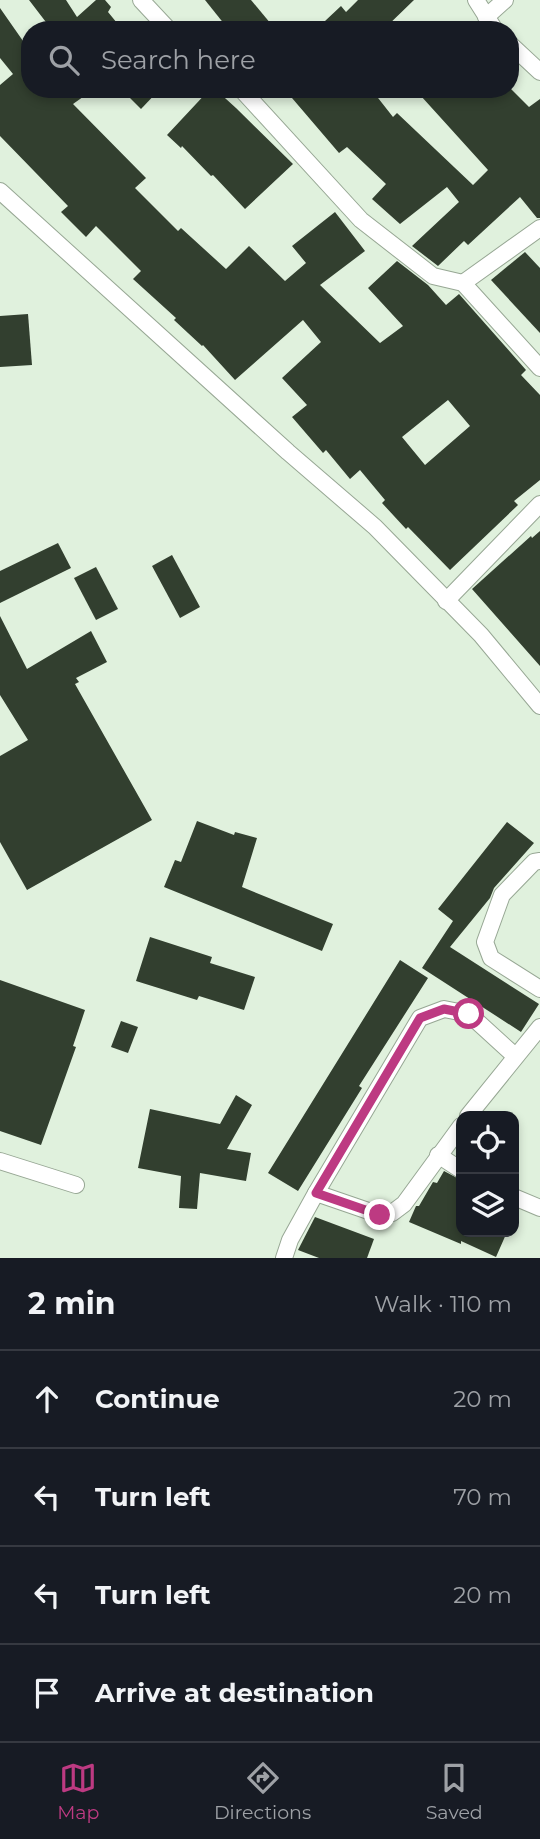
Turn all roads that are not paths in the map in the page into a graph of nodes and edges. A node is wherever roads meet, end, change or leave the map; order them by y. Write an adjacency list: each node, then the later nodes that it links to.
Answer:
1 (141, 0): 4 (street)
2 (476, 0): 5 (street)
3 (505, 0): 6 (street)
4 (161, 21)
5 (490, 21)
6 (492, 21)
7 (519, 52): 8 (street)
8 (540, 72)
9 (249, 98): 12 (street)
10 (0, 191): 15 (street)
11 (540, 228): 12 (street)
12 (463, 283): 13 (street)
13 (540, 368)
14 (540, 504): 15 (street)
15 (446, 601): 16 (street)
16 (540, 706)
17 (540, 861): 18 (street)
18 (540, 989)
19 (540, 1027): 20 (street)
20 (515, 1055): 21 (street); 27 (street)
21 (472, 1111)
22 (456, 1132): 23 (street)
23 (438, 1155): 25 (street); 27 (street)
24 (0, 1161): 26 (street)
25 (456, 1167)
26 (76, 1185)
27 (316, 1193): 30 (street)
28 (519, 1199): 29 (street)
29 (540, 1208)
30 (284, 1258)

